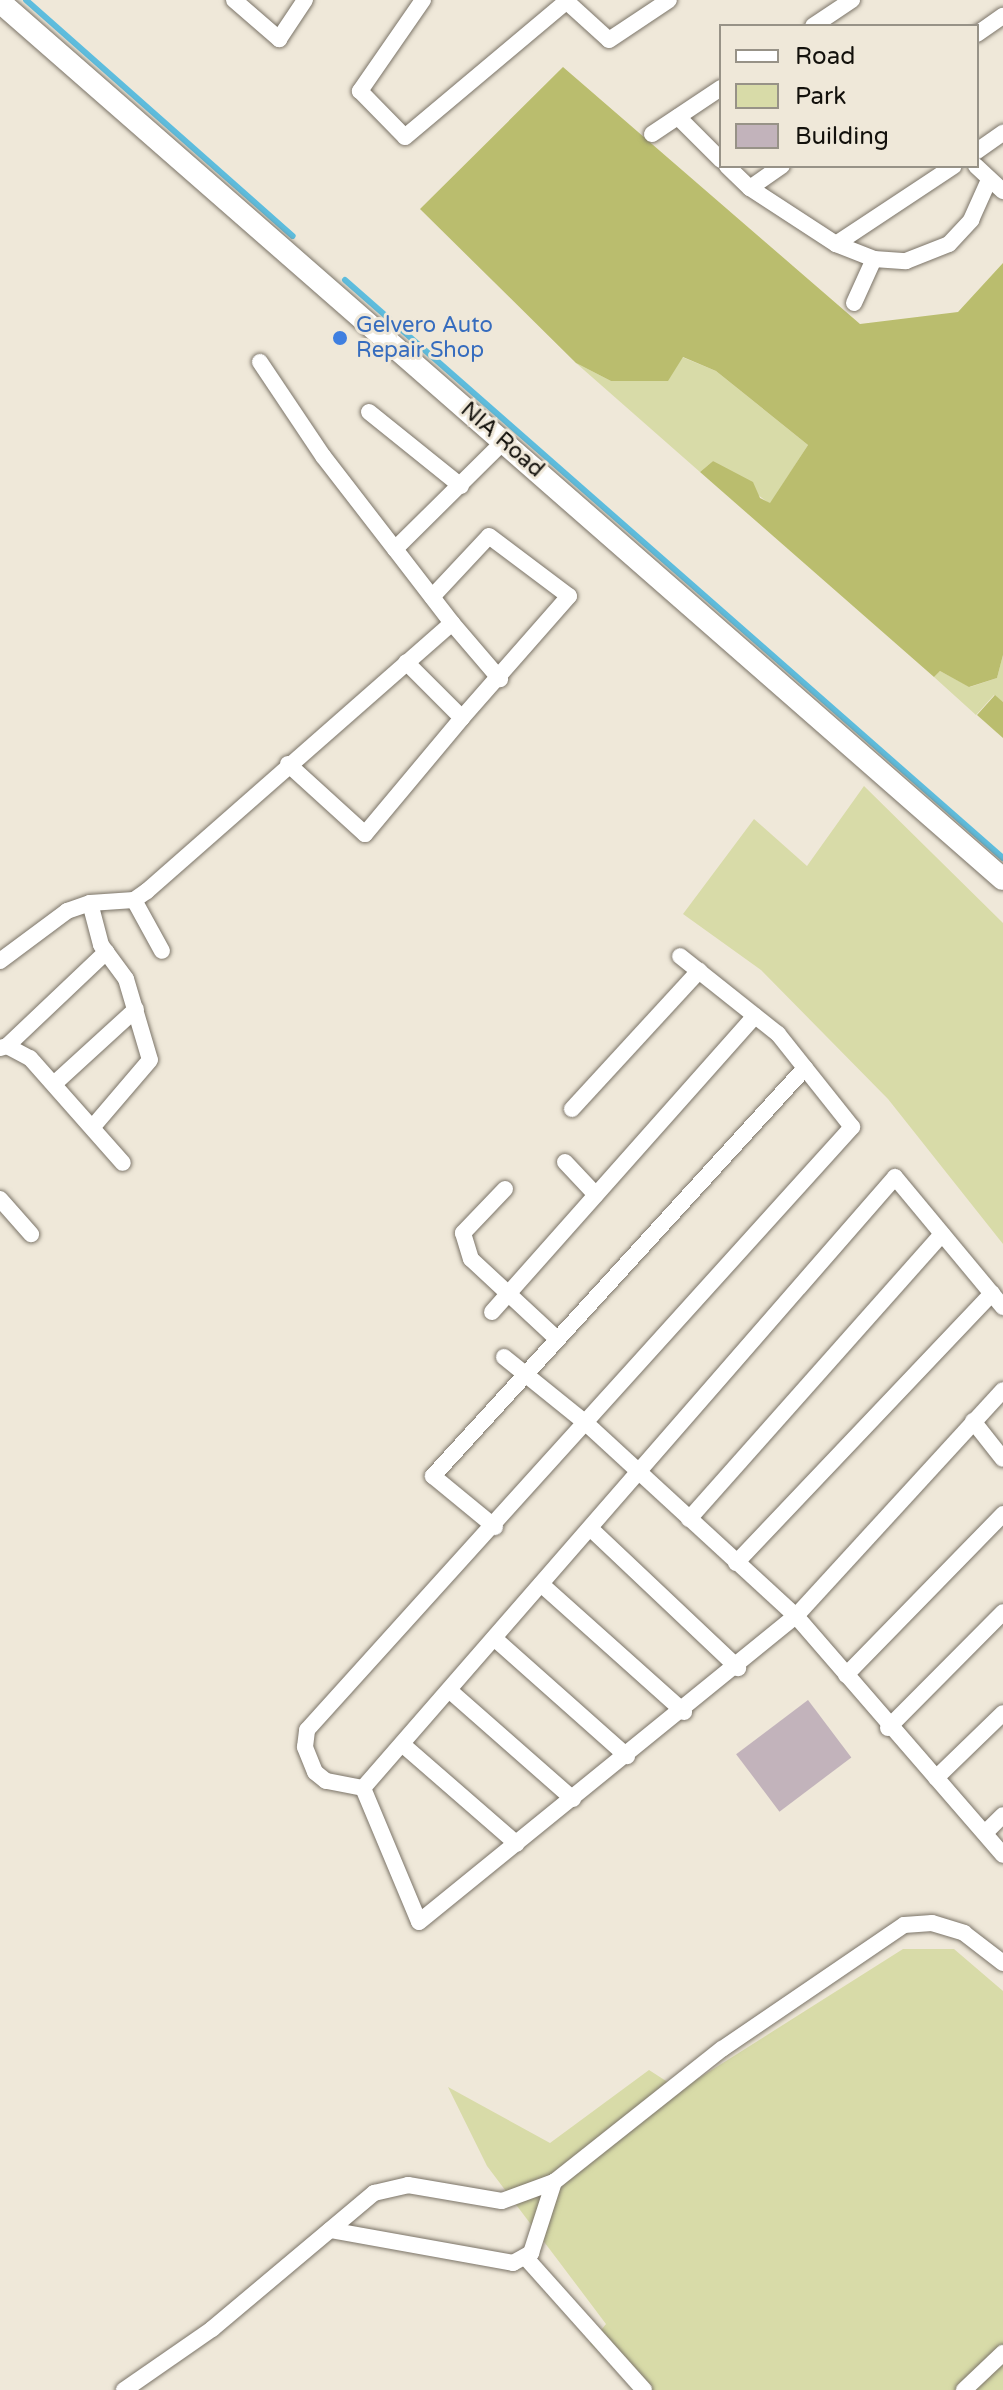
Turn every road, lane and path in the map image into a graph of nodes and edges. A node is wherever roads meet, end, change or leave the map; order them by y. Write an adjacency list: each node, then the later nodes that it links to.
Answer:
1 (234, 0): 2 (street)
2 (305, 0)
3 (423, 0): 6 (street)
4 (669, 0): 6 (street)
5 (852, 0): 9 (street)
6 (566, 1)
7 (0, 2): 29 (street, NIA Road)
8 (1003, 16): 10 (street)
9 (816, 24)
10 (979, 33)
11 (719, 89): 12 (street)
12 (678, 117): 14 (street); 16 (street)
13 (1003, 133): 15 (street)
14 (652, 134)
15 (979, 150)
16 (719, 158)
17 (729, 168): 22 (street)
18 (779, 168): 22 (street)
19 (951, 168): 24 (street)
20 (978, 168): 21 (street)
21 (988, 182): 23 (street); 25 (street)
22 (750, 188): 24 (street)
23 (1003, 191)
24 (836, 244): 25 (street)
25 (874, 259): 26 (street)
26 (854, 303)
27 (260, 362): 31 (street)
28 (369, 412): 30 (street)
29 (503, 442): 30 (street); 38 (street, NIA Road)
30 (461, 486): 31 (street)
31 (395, 549): 32 (street)
32 (432, 597): 33 (street); 35 (street)
33 (452, 623): 34 (street); 35 (street)
34 (406, 662): 36 (street); 37 (street)
35 (500, 679): 36 (street)
36 (462, 718): 37 (street)
37 (288, 764): 39 (street)
38 (1003, 879)
39 (134, 900): 40 (street); 41 (street)
40 (90, 903): 42 (street); 44 (street)
41 (162, 951)
42 (106, 952): 46 (street); 48 (street)
43 (680, 956): 45 (street)
44 (0, 961)
45 (699, 971): 47 (street); 51 (street)
46 (136, 1009): 50 (street); 52 (street)
47 (755, 1016): 49 (street); 56 (street)
48 (4, 1047): 50 (street)
49 (805, 1068): 64 (street); 69 (street)
50 (54, 1084): 52 (street)
51 (572, 1109)
52 (92, 1128): 54 (street)
53 (565, 1162): 56 (street)
54 (123, 1163)
55 (505, 1189): 61 (street)
56 (596, 1195): 61 (street)
57 (0, 1199): 58 (street)
58 (31, 1234)
59 (942, 1234): 60 (street); 71 (street); 73 (street)
60 (992, 1293): 62 (street); 76 (street)
61 (508, 1294): 63 (street); 64 (street)
62 (1003, 1307)
63 (492, 1312)
64 (557, 1339): 66 (street)
65 (504, 1357): 66 (street)
66 (524, 1376): 69 (street); 74 (street)
67 (1003, 1390): 68 (street)
68 (973, 1421): 70 (street); 79 (street)
69 (587, 1424): 71 (street); 74 (street)
70 (1003, 1459)
71 (638, 1469): 73 (street); 75 (street)
72 (1003, 1514): 82 (street)
73 (689, 1519): 76 (street)
74 (495, 1527): 90 (street)
75 (590, 1528): 77 (street); 81 (street)
76 (736, 1563): 79 (street)
77 (541, 1584): 80 (street); 84 (street)
78 (1003, 1612): 86 (street)
79 (796, 1616): 81 (street); 82 (street)
80 (494, 1638): 83 (street); 88 (street)
81 (738, 1668): 84 (street)
82 (846, 1675): 86 (street)
83 (449, 1690): 87 (street); 91 (street)
84 (684, 1712): 88 (street)
85 (1003, 1713): 89 (street)
86 (888, 1728): 89 (street)
87 (402, 1744): 90 (street); 94 (street)
88 (627, 1756): 91 (street)
89 (936, 1778): 93 (street)
90 (363, 1788): 94 (street)
91 (573, 1799): 94 (street)
92 (1003, 1815): 93 (street)
93 (985, 1833): 95 (street)
94 (517, 1844)
95 (1003, 1855)
96 (1003, 1963): 97 (street)
97 (554, 2182): 98 (street); 99 (street)
98 (330, 2230): 99 (street); 101 (street)
99 (526, 2258): 102 (street)
100 (1003, 2353): 103 (street)
101 (124, 2390)
102 (644, 2390)
103 (964, 2390)

